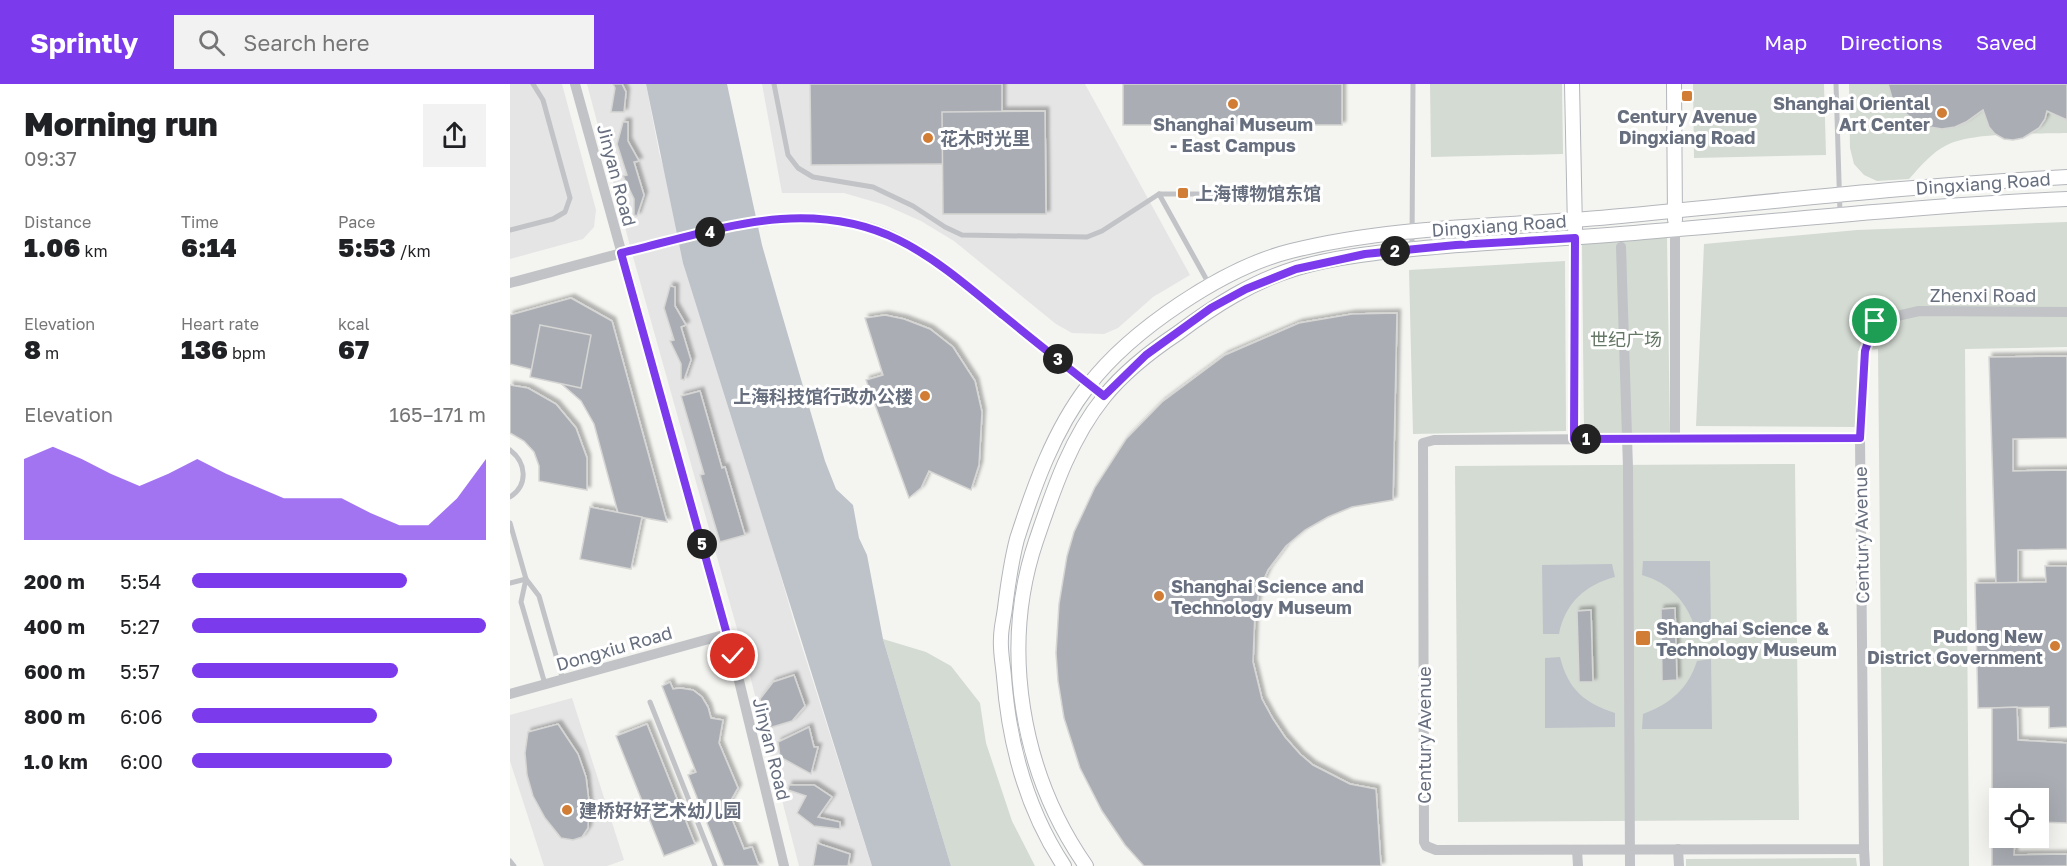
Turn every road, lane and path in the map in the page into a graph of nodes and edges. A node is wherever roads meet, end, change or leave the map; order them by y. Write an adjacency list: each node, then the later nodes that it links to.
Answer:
1 (533, 84): 16 (lane)
2 (575, 84): 22 (street, Jinyan Road)
3 (774, 84): 9 (lane)
4 (1413, 84): 18 (lane)
5 (1572, 84): 15 (street)
6 (1674, 84): 13 (street)
7 (1836, 84): 11 (lane)
8 (2067, 177): 11 (street, Dingxiang Road)
9 (1159, 194): 10 (lane); 24 (lane)
10 (1263, 194)
11 (1839, 195): 13 (street, Dingxiang Road); 14 (lane)
12 (2067, 199): 14 (street, Dingxiang Road)
13 (1676, 211): 15 (street, Dingxiang Road); 17 (street)
14 (1840, 215): 17 (street, Dingxiang Road)
15 (1575, 221): 18 (street, Dingxiang Road); 19 (street)
16 (510, 230)
17 (1675, 230): 19 (street, Dingxiang Road); 31 (street)
18 (1412, 231): 21 (lane); 24 (street, Dingxiang Road)
19 (1575, 238): 21 (street, Dingxiang Road); 29 (street)
20 (1621, 247): 30 (street)
21 (1412, 250): 27 (street, Dingxiang Road)
22 (621, 253): 23 (street); 26 (street); 37 (street, Jinyan Road)
23 (510, 283)
24 (1210, 285): 26 (street, Dingxiang Road)
25 (2067, 312): 28 (street, Zhenxi Road)
26 (1089, 384): 27 (street); 50 (street, Dingxiang Road)
27 (1104, 396): 51 (street, Dingxiang Road)
28 (1860, 438): 31 (street, Century Avenue); 43 (street, Century Avenue)
29 (1574, 439): 30 (street, Century Avenue); 44 (street, Century Avenue)
30 (1626, 439): 31 (street, Century Avenue); 45 (street)
31 (1675, 439)
32 (510, 450): 33 (lane)
33 (510, 496)
34 (510, 522): 35 (lane)
35 (526, 579): 36 (lane); 38 (lane); 39 (lane)
36 (510, 583)
37 (727, 634): 38 (street, Dongxiu Road); 49 (street, Jinyan Road)
38 (563, 680): 39 (street, Dongxiu Road)
39 (545, 685): 40 (street, Dongxiu Road)
40 (510, 694)
41 (650, 702): 48 (lane)
42 (1678, 849): 43 (street, Century Avenue); 45 (street, Century Avenue); 54 (street)
43 (1864, 849): 55 (street)
44 (1577, 850): 45 (street, Century Avenue); 52 (street)
45 (1630, 850): 53 (street)
46 (510, 861): 47 (lane)
47 (514, 866)
48 (716, 866)
49 (784, 866)
50 (1064, 866)
51 (1086, 866)
52 (1578, 866)
53 (1630, 866)
54 (1679, 866)
55 (1865, 866)

